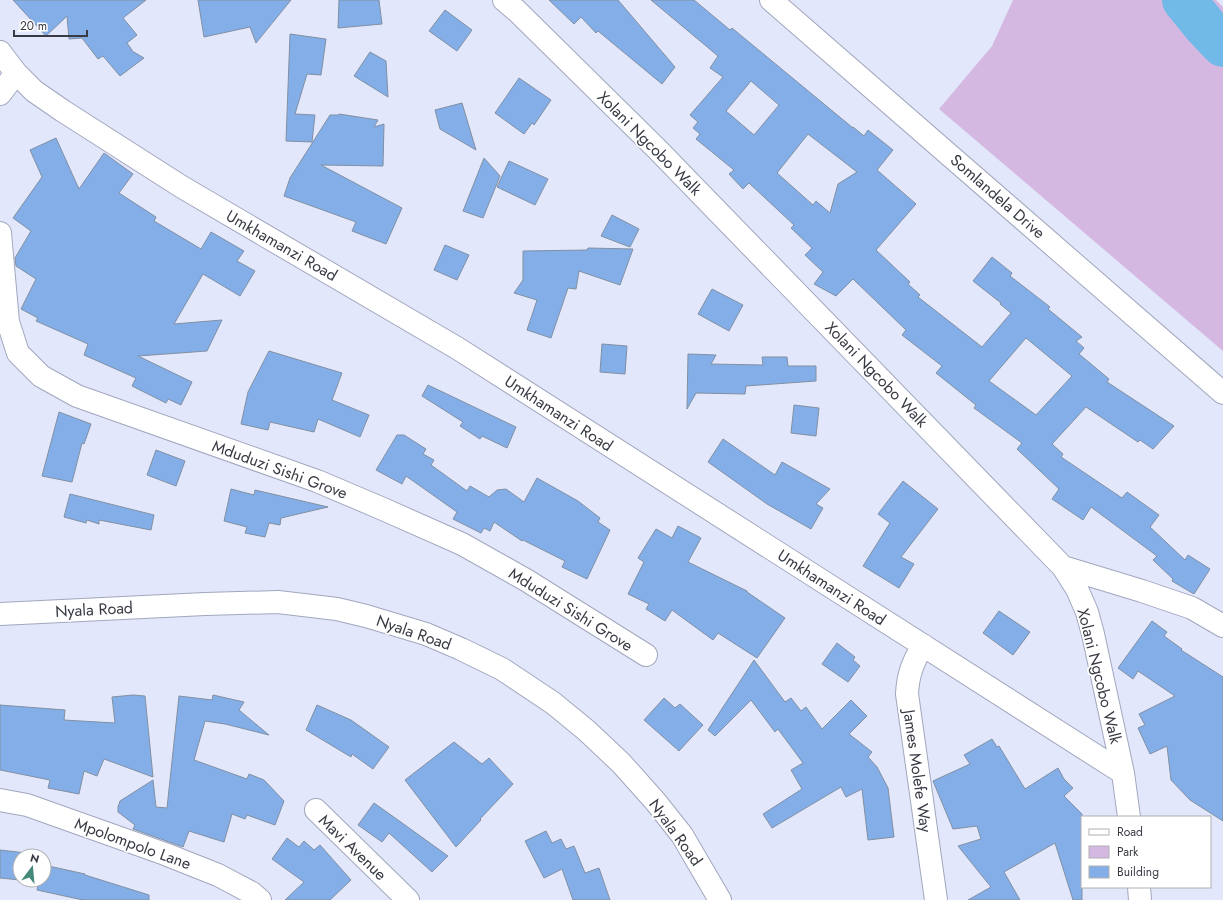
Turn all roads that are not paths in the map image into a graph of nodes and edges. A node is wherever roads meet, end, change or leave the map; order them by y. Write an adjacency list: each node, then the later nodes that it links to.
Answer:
1 (504, 0): 8 (street, Xolani Ngcobo Walk)
2 (772, 0): 7 (street, Somlandela Drive)
3 (0, 52): 4 (street, Umkhamanzi Road)
4 (16, 73): 5 (street); 11 (street, Umkhamanzi Road)
5 (0, 94)
6 (0, 233): 12 (street, Mduduzi Sishi Grove)
7 (1223, 393)
8 (1063, 567): 10 (street); 13 (street, Xolani Ngcobo Walk)
9 (0, 614): 20 (street, Nyala Road)
10 (1223, 626)
11 (923, 645): 13 (street, Umkhamanzi Road); 21 (street, James Molefe Way)
12 (646, 655)
13 (1123, 773): 16 (street, Xolani Ngcobo Walk)
14 (0, 800): 18 (street, Mpolompolo Lane)
15 (316, 810): 19 (street, Mavi Avenue)
16 (1129, 816)
17 (1139, 888): 22 (street)
18 (260, 900)
19 (408, 900)
20 (720, 900)
21 (936, 900)
22 (1140, 900)

